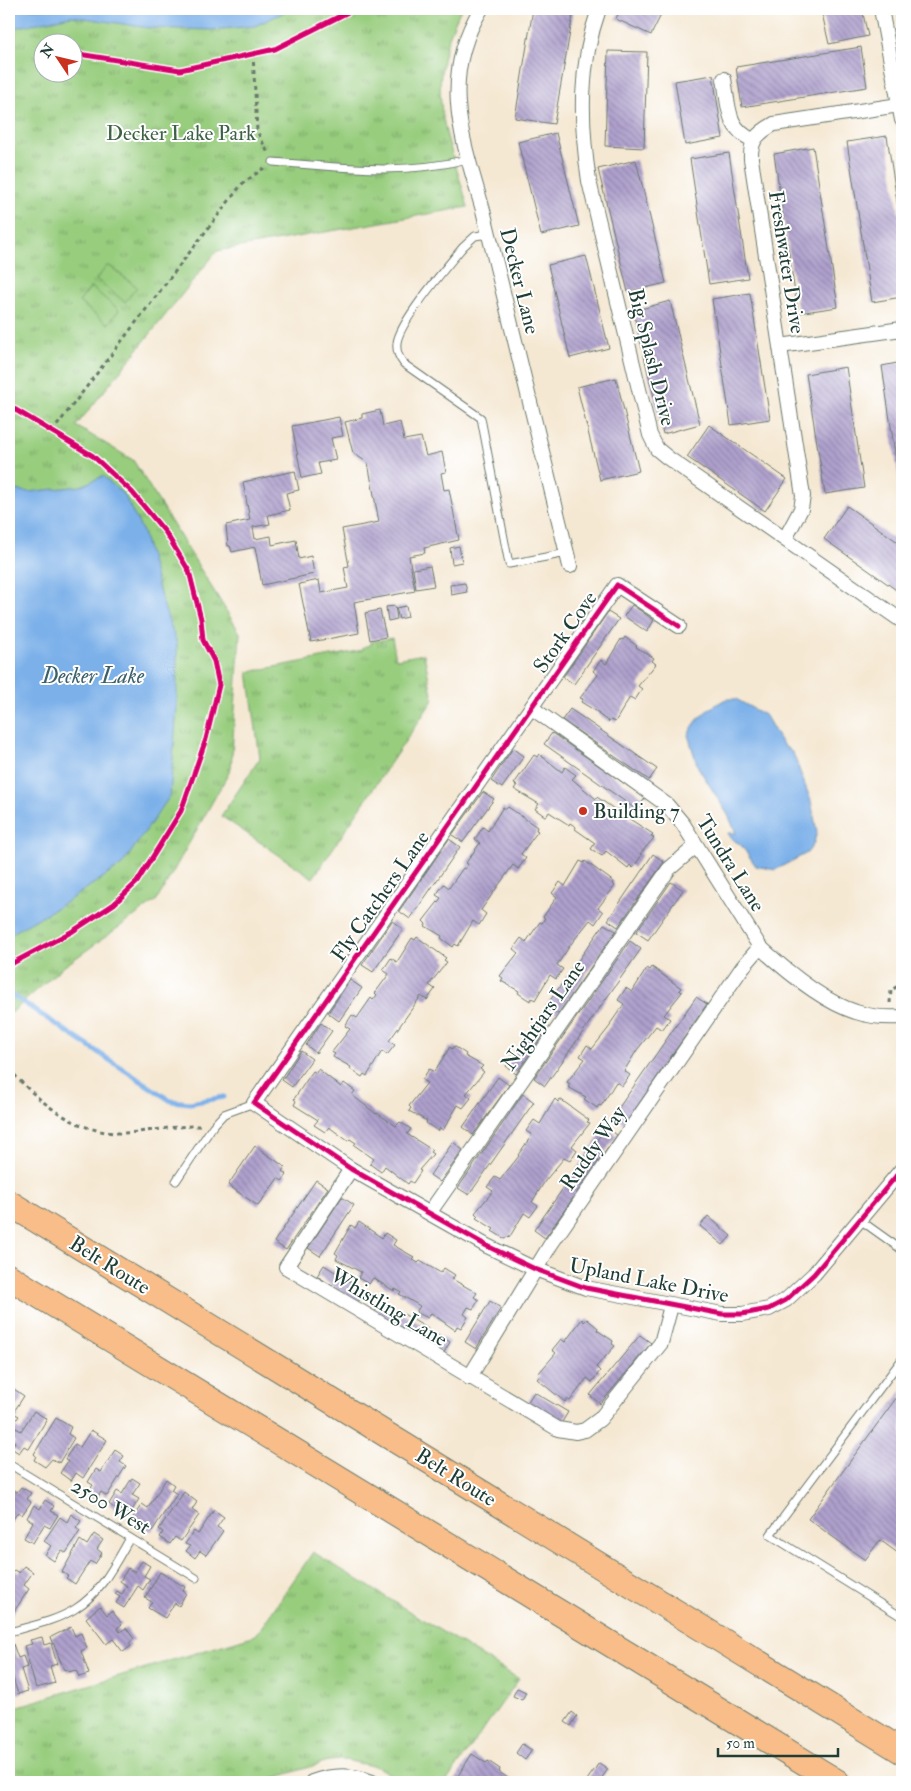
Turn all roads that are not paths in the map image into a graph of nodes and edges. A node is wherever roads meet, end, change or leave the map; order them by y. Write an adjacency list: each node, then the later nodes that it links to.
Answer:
1 (482, 9): 8 (street, Decker Lane)
2 (599, 9): 13 (street, Big Splash Drive)
3 (881, 9): 5 (street)
4 (724, 79): 7 (street)
5 (899, 105): 6 (street); 7 (street)
6 (902, 120)
7 (752, 140): 12 (street, Freshwater Drive)
8 (468, 159): 9 (lane); 10 (street, Decker Lane)
9 (273, 162)
10 (488, 234): 14 (street, Decker Lane); 14 (lane)
11 (902, 329): 12 (street)
12 (780, 346): 13 (street, Freshwater Drive)
13 (785, 538): 15 (street, Big Splash Drive)
14 (569, 559)
15 (902, 621)
16 (678, 626): 17 (street, Stork Cove)
17 (532, 708): 18 (street, Tundra Lane); 21 (street, Fly Catchers Lane)
18 (696, 846): 19 (street, Tundra Lane); 26 (street, Nightjars Lane)
19 (760, 947): 20 (street, Tundra Lane); 29 (street, Ruddy Way)
20 (902, 1017)
21 (254, 1103): 22 (street, Upland Lake Drive); 24 (lane)
22 (351, 1169): 26 (street, Upland Lake Drive); 33 (street, Whistling Lane)
23 (902, 1169): 27 (street, Upland Lake Drive)
24 (176, 1181)
25 (9, 1203): 39 (highway, Belt Route)
26 (430, 1212): 29 (street, Upland Lake Drive)
27 (860, 1220): 28 (lane); 31 (street, Upland Lake Drive)
28 (902, 1250)
29 (535, 1269): 31 (street, Upland Lake Drive); 33 (street, Ruddy Way)
30 (9, 1277): 42 (highway)
31 (671, 1306): 33 (street, Whistling Lane)
32 (902, 1359): 37 (lane)
33 (469, 1378)
34 (9, 1464): 35 (lane, 2500 West)
35 (130, 1538): 36 (lane, 2500 West); 38 (lane)
36 (196, 1578)
37 (902, 1617)
38 (9, 1632)
39 (902, 1750)
40 (312, 1782): 41 (street)
41 (372, 1782)
42 (837, 1782)

